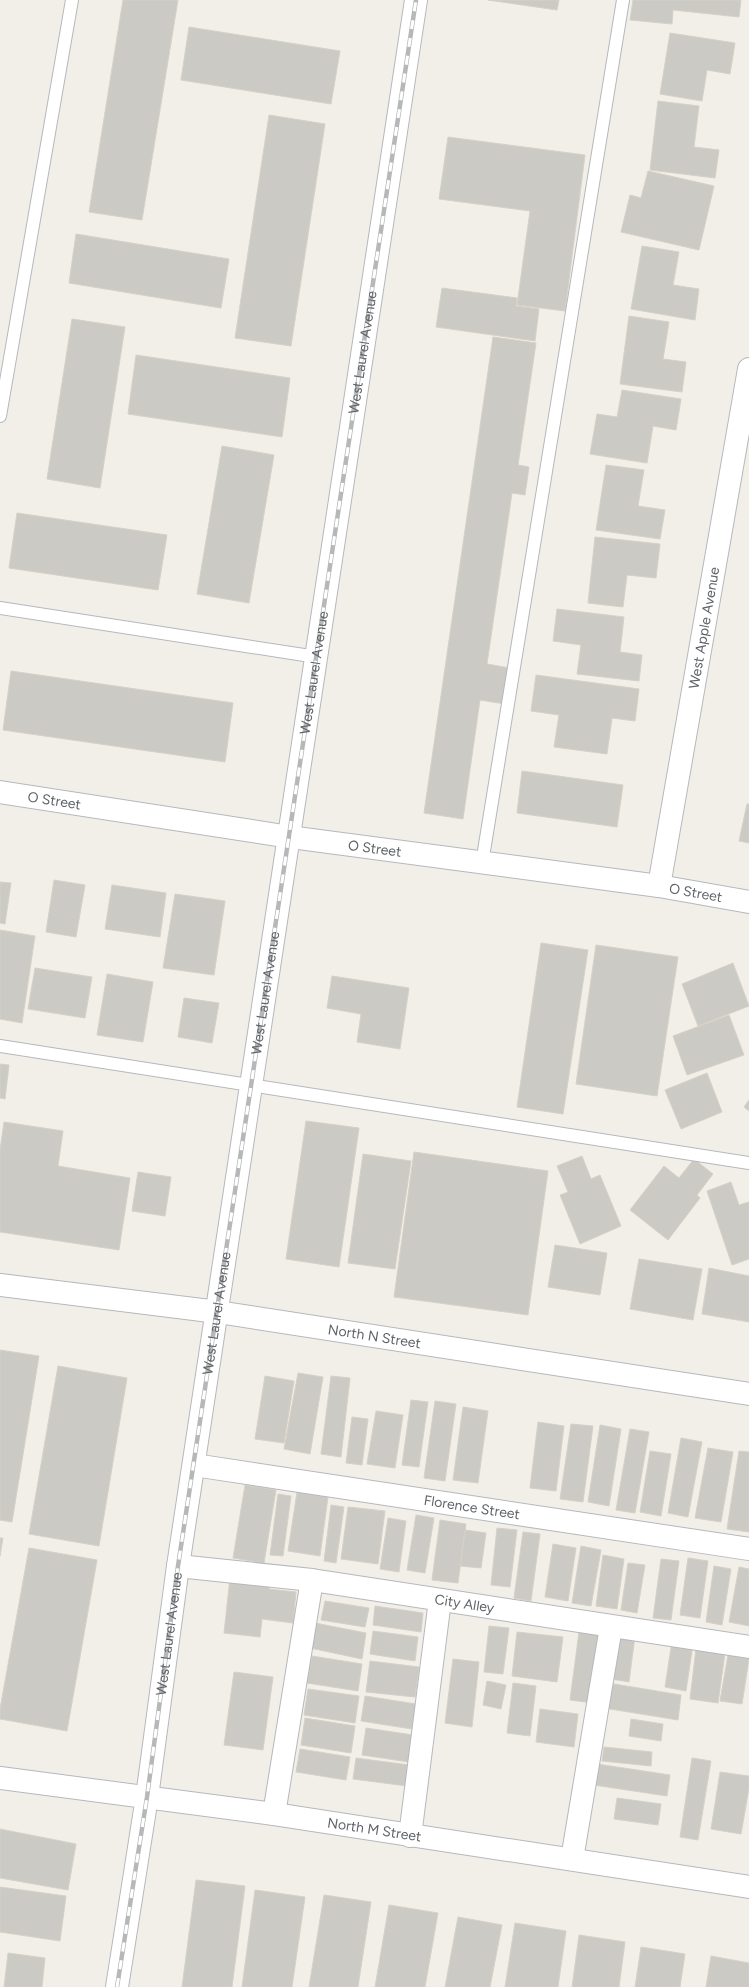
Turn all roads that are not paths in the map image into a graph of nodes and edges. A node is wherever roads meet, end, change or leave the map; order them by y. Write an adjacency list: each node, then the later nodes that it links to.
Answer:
1 (72, 0): 5 (lane)
2 (416, 0): 7 (street, West Laurel Avenue)
3 (623, 0): 10 (lane)
4 (749, 369): 11 (street, West Apple Avenue)
5 (0, 416)
6 (0, 608): 7 (lane)
7 (317, 657): 9 (street, West Laurel Avenue)
8 (0, 792): 9 (street, O Street)
9 (290, 837): 10 (street, O Street); 14 (street, West Laurel Avenue)
10 (482, 863): 11 (street, O Street)
11 (659, 886): 12 (street, O Street)
12 (749, 902)
13 (0, 1046): 14 (lane)
14 (252, 1084): 15 (lane); 17 (street, West Laurel Avenue)
15 (749, 1163)
16 (0, 1285): 17 (street, North N Street)
17 (218, 1312): 18 (street, North N Street); 19 (street, West Laurel Avenue)
18 (749, 1394)
19 (194, 1465): 20 (street, Florence Street); 21 (street, West Laurel Avenue)
20 (749, 1549)
21 (178, 1566): 22 (street, City Alley); 27 (street, West Laurel Avenue)
22 (312, 1580): 23 (street, City Alley); 28 (street)
23 (440, 1600): 24 (street, City Alley); 29 (street)
24 (612, 1627): 25 (street, City Alley); 30 (street)
25 (749, 1647)
26 (0, 1778): 27 (street, North M Street)
27 (147, 1797): 28 (street, North M Street); 32 (street, West Laurel Avenue)
28 (274, 1814): 29 (street, North M Street)
29 (410, 1836): 30 (street, North M Street)
30 (572, 1859): 31 (street, North M Street)
31 (749, 1887)
32 (117, 1987)

